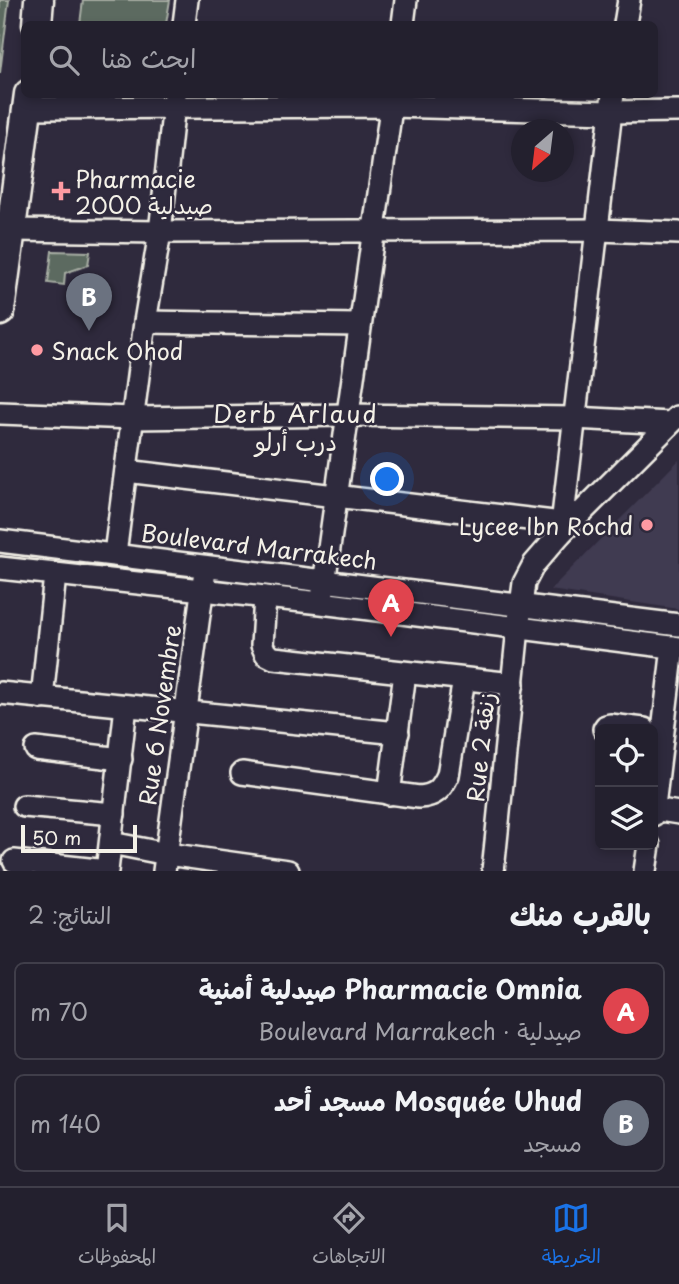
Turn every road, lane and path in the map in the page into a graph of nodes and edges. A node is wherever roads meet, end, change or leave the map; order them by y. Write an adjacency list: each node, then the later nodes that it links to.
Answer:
1 (39, 0): 5 (main road)
2 (187, 0): 6 (street)
3 (406, 0): 7 (street)
4 (629, 0): 8 (street)
5 (37, 21)
6 (184, 21)
7 (403, 21)
8 (626, 21)
9 (392, 100): 11 (street); 12 (street); 16 (street)
10 (28, 101): 11 (street); 14 (main road)
11 (175, 101): 17 (street)
12 (612, 103): 13 (street); 15 (street)
13 (679, 111)
14 (11, 230): 17 (street); 19 (main road)
15 (598, 230): 16 (street); 18 (street); 25 (street)
16 (373, 231): 17 (street); 21 (street)
17 (160, 232): 20 (street)
18 (679, 233)
19 (0, 311)
20 (145, 322): 21 (street); 24 (street)
21 (360, 325): 23 (street)
22 (0, 413): 24 (street)
23 (347, 415): 24 (street); 25 (street); 28 (street)
24 (133, 418): 27 (street)
25 (575, 418): 26 (street); 29 (street)
26 (675, 419): 29 (street, Rue 2 زنقة)
27 (126, 471): 28 (street); 31 (street)
28 (336, 496): 29 (street); 35 (street)
29 (561, 528): 39 (street, Rue 2 زنقة)
30 (0, 541): 31 (street, Boulevard Marrakech)
31 (115, 554): 32 (street, Boulevard Marrakech)
32 (205, 565): 35 (street, Boulevard Marrakech); 36 (street, Rue 6 Novembre)
33 (0, 568): 34 (street)
34 (55, 575): 36 (street); 47 (street)
35 (324, 580): 38 (street); 39 (street, Boulevard Marrakech)
36 (203, 590): 37 (street); 49 (street, Rue 6 Novembre)
37 (265, 597): 38 (street); 43 (street)
38 (321, 603): 41 (street)
39 (520, 605): 40 (street, Boulevard Marrakech); 41 (street, Rue 2 زنقة)
40 (679, 625)
41 (518, 628): 42 (street); 45 (street, Rue 2 زنقة)
42 (676, 648): 50 (street)
43 (405, 673): 44 (street); 51 (street)
44 (464, 679): 45 (street); 55 (street)
45 (513, 684): 67 (street, Rue 2 زنقة)
46 (0, 693): 47 (street)
47 (42, 698): 48 (street)
48 (127, 706): 49 (street); 53 (street)
49 (186, 713): 51 (street); 63 (street, Rue 6 Novembre)
50 (656, 724)
51 (398, 733): 55 (street)
52 (36, 750): 53 (street)
53 (121, 759): 59 (street)
54 (242, 773): 55 (street)
55 (389, 794)
56 (24, 806): 59 (street)
57 (658, 810): 58 (street)
58 (679, 813)
59 (114, 814): 60 (street)
60 (111, 843): 63 (street); 65 (street)
61 (648, 850): 68 (street)
62 (14, 861): 65 (street)
63 (166, 863): 64 (street)
64 (233, 867): 66 (street)
65 (107, 871)
66 (288, 871)
67 (493, 871)
68 (645, 871)

